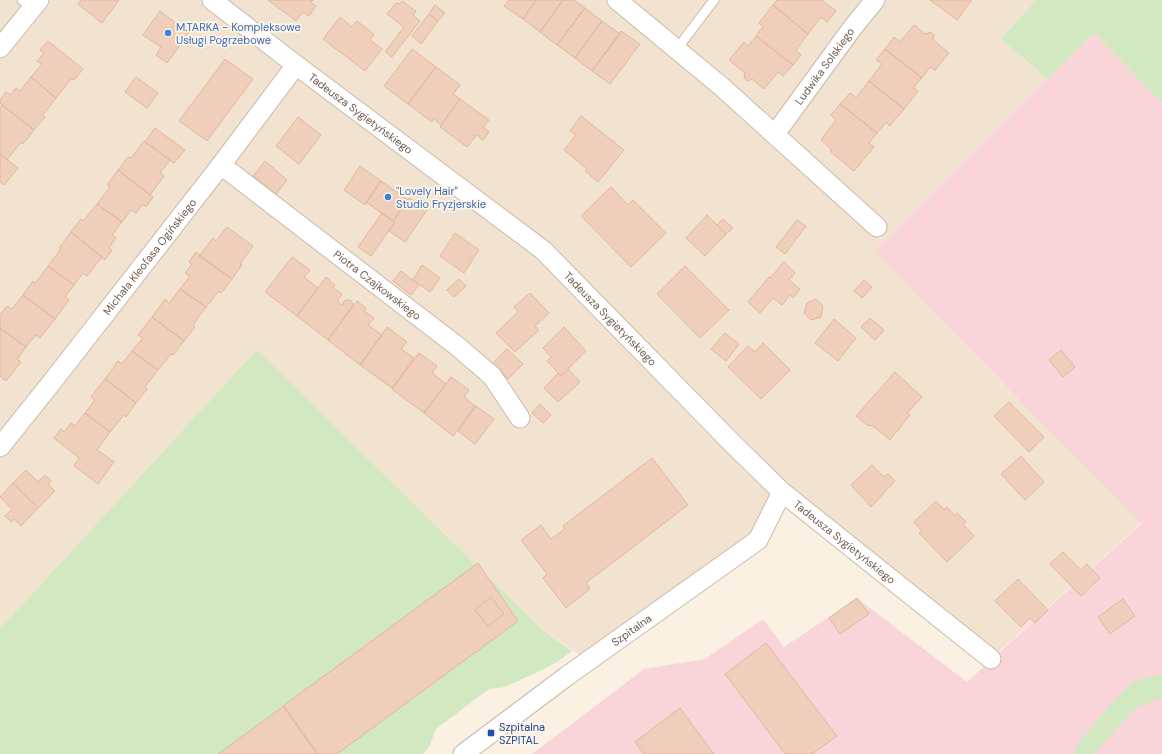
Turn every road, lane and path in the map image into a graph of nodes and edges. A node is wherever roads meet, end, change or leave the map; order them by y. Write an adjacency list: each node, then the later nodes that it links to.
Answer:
1 (212, 0): 8 (street, Tadeusza Sygietyńskiego)
2 (617, 0): 7 (street)
3 (714, 0): 7 (lane)
4 (875, 0): 9 (street, Ludwika Solskiego)
5 (31, 3): 6 (street)
6 (0, 48)
7 (676, 50): 9 (street)
8 (296, 65): 10 (street, Michała Kleofasa Ogińskiego); 14 (street, Tadeusza Sygietyńskiego)
9 (775, 134): 11 (street)
10 (221, 165): 12 (street, Piotra Czajkowskiego); 13 (street, Michała Kleofasa Ogińskiego)
11 (877, 227)
12 (520, 418)
13 (0, 447)
14 (782, 492): 15 (street, Tadeusza Sygietyńskiego); 16 (street, Szpitalna)
15 (991, 659)
16 (464, 754)

